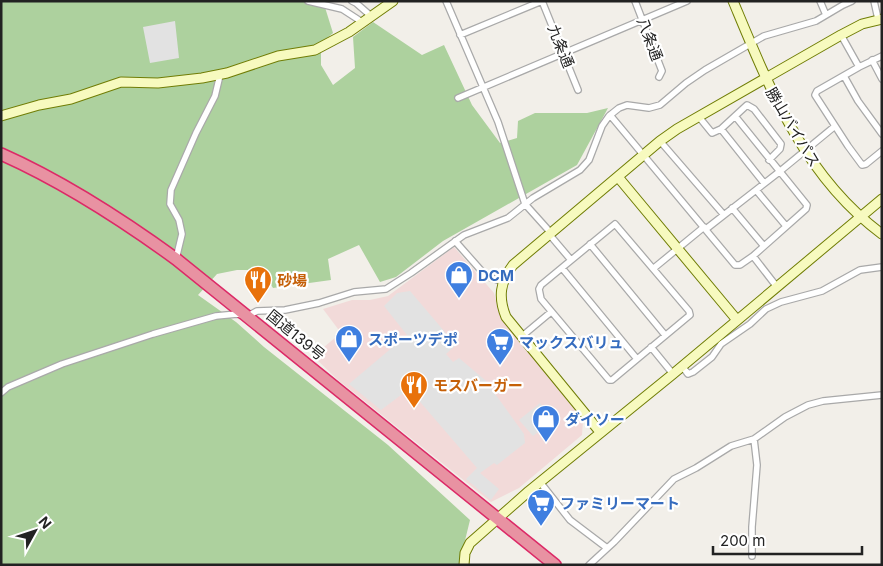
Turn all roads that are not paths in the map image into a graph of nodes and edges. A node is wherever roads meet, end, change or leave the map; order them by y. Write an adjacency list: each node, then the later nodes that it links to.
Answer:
1 (308, 1): 16 (street)
2 (352, 1): 13 (street)
3 (393, 1): 13 (street)
4 (446, 1): 17 (street)
5 (542, 1): 17 (street); 20 (street, 九条通)
6 (635, 1): 14 (street, 八条通)
7 (687, 1): 14 (street)
8 (733, 1): 19 (street, 勝山バイパス)
9 (820, 1): 12 (street)
10 (852, 1): 12 (street)
11 (874, 1): 15 (street)
12 (826, 15): 19 (street)
13 (371, 16): 16 (street)
14 (642, 19): 20 (street); 25 (street, 八条通)
15 (880, 19): 18 (street)
16 (362, 22): 24 (street)
17 (460, 35): 29 (street)
18 (841, 35): 23 (street); 27 (street)
19 (751, 44): 27 (street, 勝山バイパス); 32 (street)
20 (564, 53): 29 (street); 30 (street, 九条通)
21 (882, 56): 22 (street)
22 (872, 60): 23 (street); 28 (street)
23 (860, 67): 26 (street)
24 (220, 75): 33 (street); 64 (street)
25 (659, 76)
26 (844, 76): 36 (street); 38 (street)
27 (765, 78): 35 (street); 40 (street, 勝山バイパス)
28 (882, 79)
29 (483, 88): 31 (street); 51 (street)
30 (578, 90)
31 (458, 98)
32 (610, 115): 43 (street); 51 (street)
33 (1, 116)
34 (735, 116): 37 (street); 44 (street); 44 (street)
35 (699, 117): 37 (street); 39 (street)
36 (834, 126): 40 (street); 41 (street)
37 (721, 129): 48 (street)
38 (882, 134)
39 (660, 141): 43 (street); 53 (street)
40 (804, 151): 46 (street); 54 (street, 勝山バイパス)
41 (882, 151)
42 (1, 154): 64 (highway, 国道139号)
43 (644, 155): 47 (street); 56 (street)
44 (769, 160): 46 (street)
45 (1, 161): 72 (highway, 国道139号)
46 (779, 172): 48 (street); 55 (street)
47 (618, 177): 57 (street); 62 (street)
48 (764, 184): 49 (street)
49 (756, 190): 52 (street); 55 (street)
50 (882, 199): 54 (street)
51 (526, 204): 57 (street); 59 (street)
52 (732, 208): 53 (street); 61 (street)
53 (724, 215): 56 (street)
54 (861, 217): 58 (street, 勝山バイパス); 70 (street)
55 (786, 226): 61 (street)
56 (705, 228): 62 (street); 63 (street)
57 (550, 234): 65 (street); 69 (street)
58 (882, 234)
59 (455, 241): 69 (street); 72 (street)
60 (590, 244): 65 (street); 68 (street); 74 (street)
61 (763, 245): 63 (street)
62 (678, 249): 68 (street); 73 (street)
63 (753, 256): 70 (street)
64 (176, 259): 72 (highway, 国道139号)
65 (571, 260): 67 (street)
66 (882, 267): 78 (street)
67 (562, 268): 71 (street); 77 (street)
68 (654, 268): 74 (street)
69 (503, 282): 75 (street)
70 (777, 287): 73 (street)
71 (551, 312): 75 (street); 77 (street)
72 (243, 315): 80 (street); 85 (highway, 国道139号)
73 (737, 320): 78 (street)
74 (665, 335): 76 (street)
75 (521, 337): 82 (street)
76 (651, 347): 77 (street); 79 (street)
77 (638, 359)
78 (682, 366): 79 (street)
79 (673, 374): 82 (street)
80 (1, 393)
81 (882, 395): 83 (street)
82 (600, 432): 84 (street)
83 (754, 440): 86 (street); 87 (street)
84 (540, 482): 85 (street); 86 (street)
85 (495, 521): 88 (street); 89 (highway, 国道139号); 90 (highway, 国道139号)
86 (607, 548): 91 (street)
87 (752, 556)
88 (464, 565)
89 (544, 565)
90 (555, 565)
91 (589, 565)

